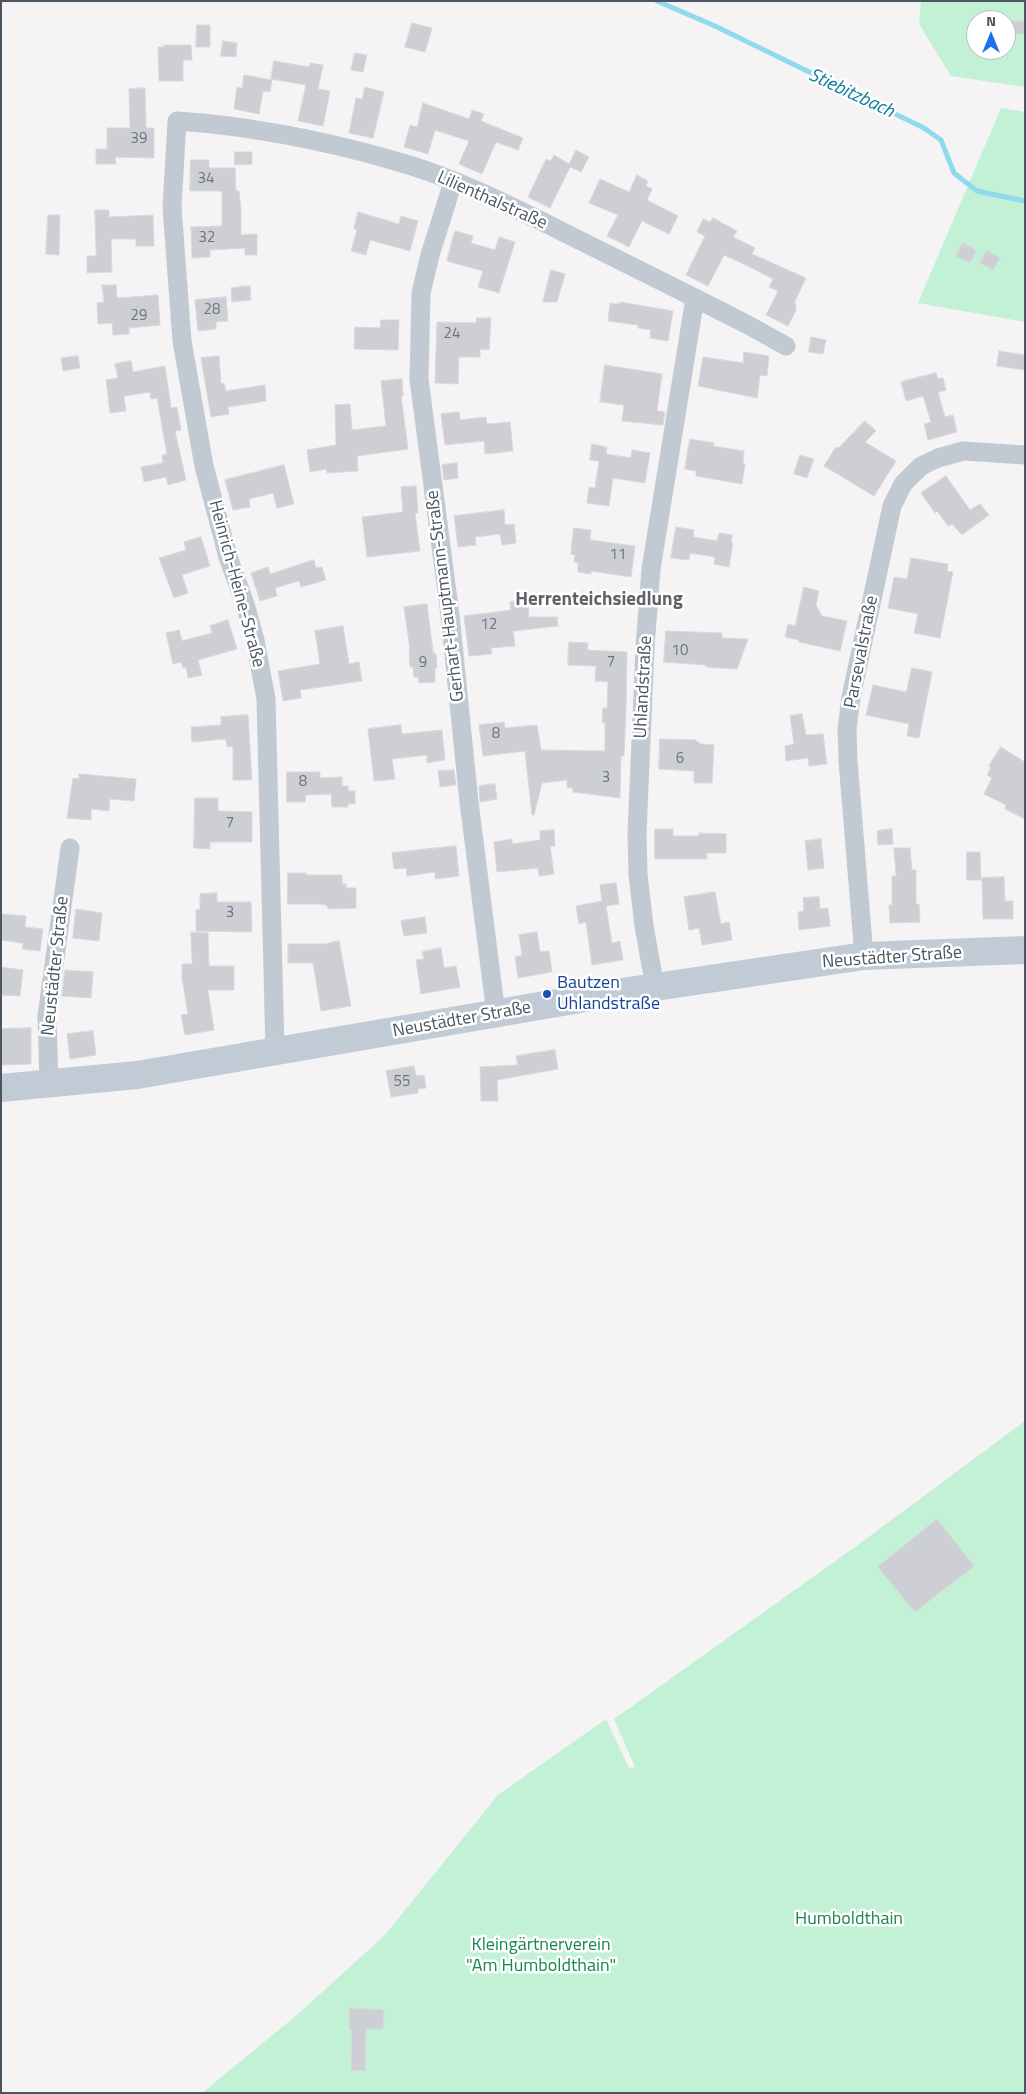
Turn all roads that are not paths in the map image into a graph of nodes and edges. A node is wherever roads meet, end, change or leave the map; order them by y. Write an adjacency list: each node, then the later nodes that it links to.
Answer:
1 (177, 121): 2 (street, Lilienthalstraße); 11 (street, Heinrich-Heine-Straße)
2 (453, 182): 3 (street, Lilienthalstraße); 10 (street, Gerhart-Hauptmann-Straße)
3 (695, 298): 4 (street, Lilienthalstraße); 9 (street, Uhlandstraße)
4 (786, 346)
5 (1025, 455): 8 (street, Parsevalstraße)
6 (70, 848): 12 (street, Neustädter Straße)
7 (1025, 950): 8 (street, Neustädter Straße)
8 (864, 956): 9 (street, Neustädter Straße)
9 (655, 987): 10 (street, Neustädter Straße)
10 (496, 1014): 11 (street, Neustädter Straße)
11 (275, 1050): 12 (street, Neustädter Straße)
12 (49, 1084): 13 (street, Neustädter Straße)
13 (1, 1088)

